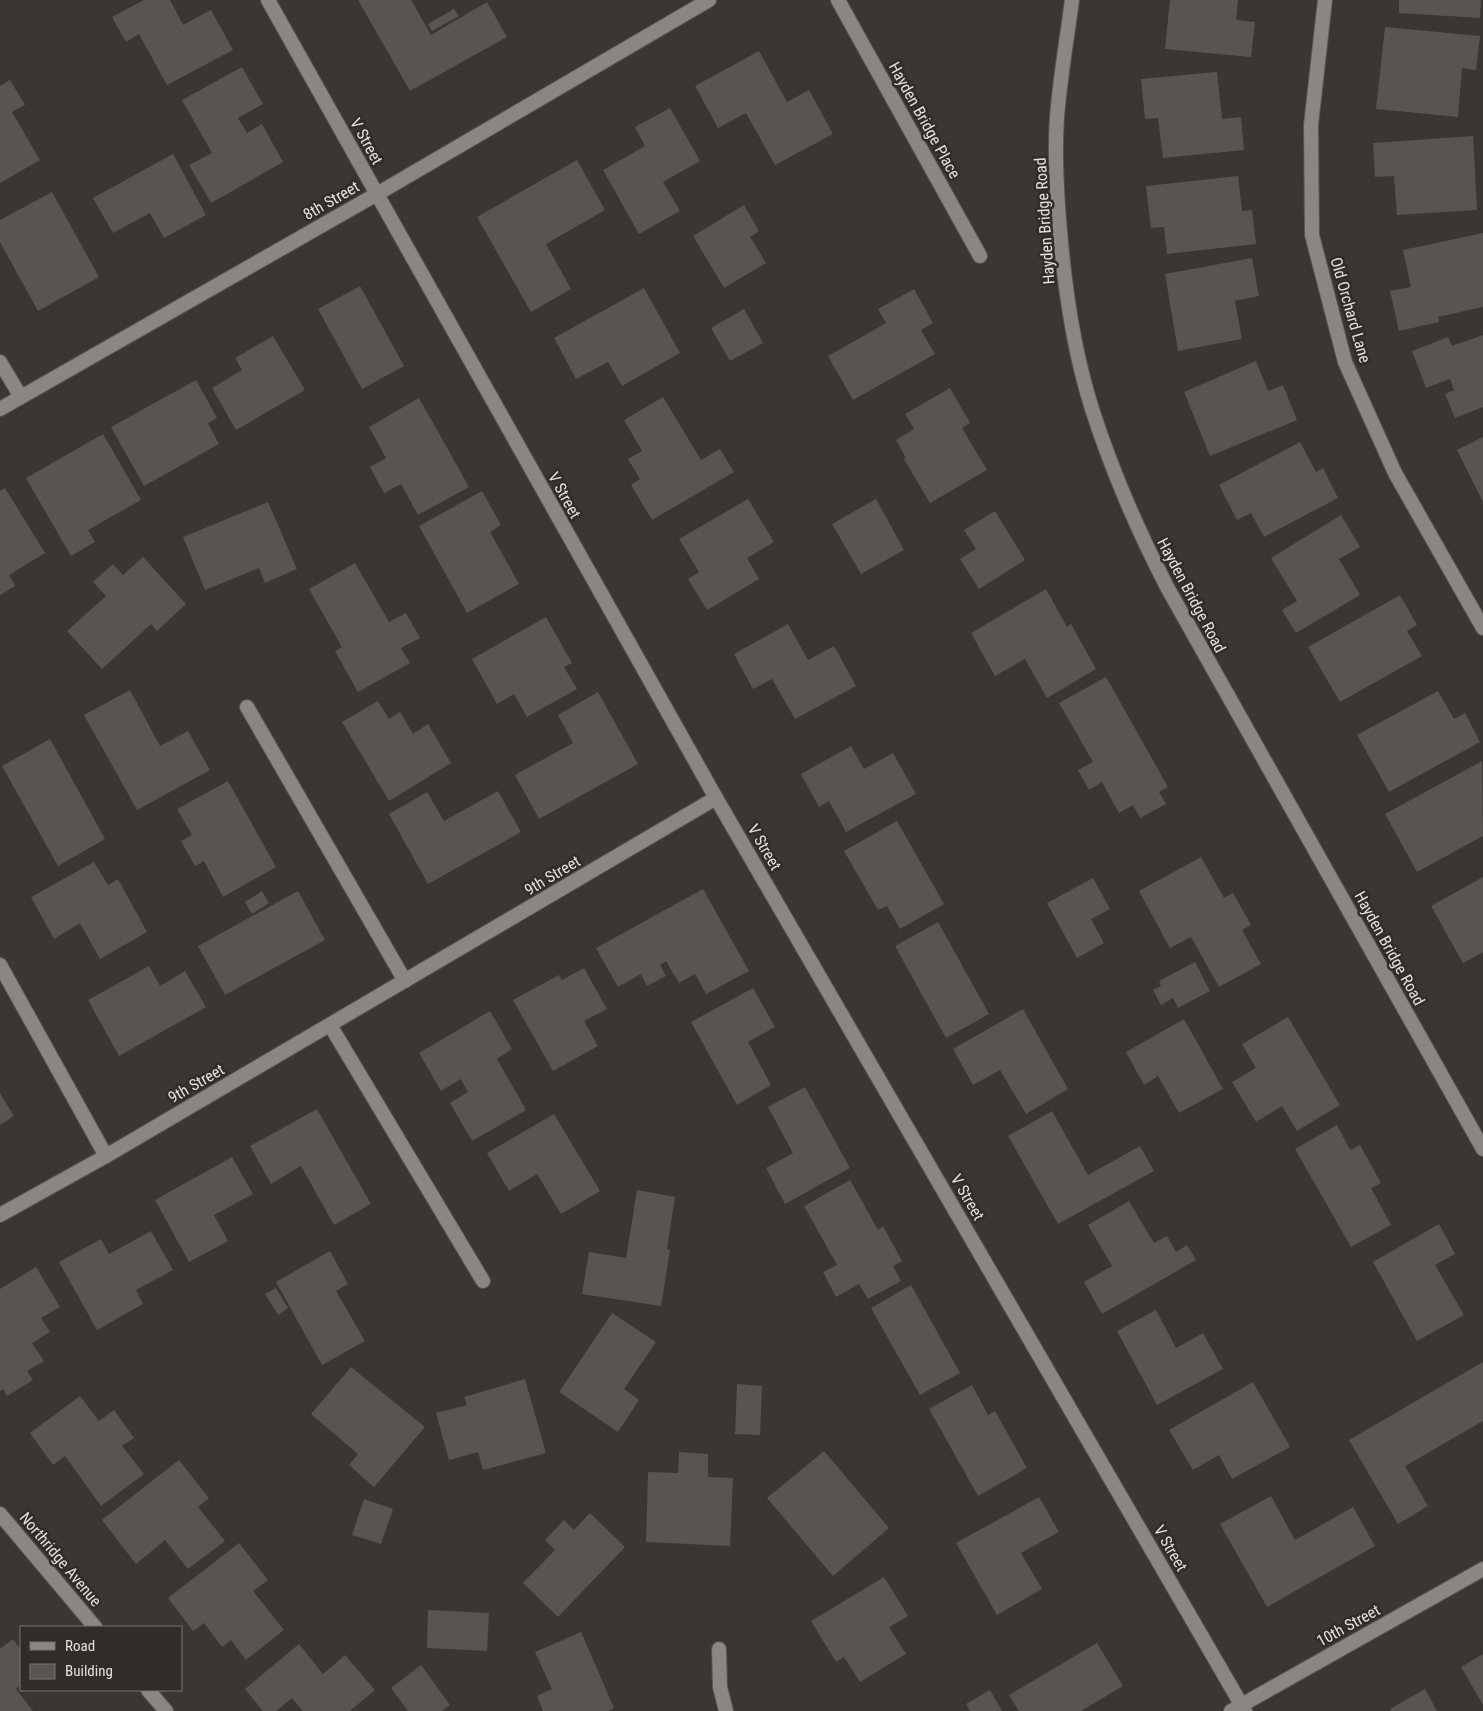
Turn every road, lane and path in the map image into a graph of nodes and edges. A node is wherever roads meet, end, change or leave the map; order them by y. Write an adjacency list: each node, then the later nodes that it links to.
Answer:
1 (268, 0): 6 (street, V Street)
2 (709, 0): 6 (street, 8th Street)
3 (838, 0): 7 (street, Hayden Bridge Place)
4 (1072, 0): 17 (street, Hayden Bridge Road)
5 (1325, 0): 11 (street, Old Orchard Lane)
6 (377, 194): 9 (street, 8th Street); 13 (street, V Street)
7 (980, 256)
8 (0, 362): 9 (street)
9 (21, 397): 10 (street, 8th Street)
10 (0, 409)
11 (1483, 628)
12 (247, 707): 15 (street)
13 (716, 798): 15 (street, 9th Street); 26 (street, V Street)
14 (0, 964): 18 (street)
15 (405, 981): 16 (street, 9th Street)
16 (330, 1025): 18 (street, 9th Street); 20 (street)
17 (1483, 1149)
18 (106, 1156): 19 (street, 9th Street)
19 (0, 1215)
20 (483, 1281)
21 (0, 1514): 23 (street, Northridge Avenue)
22 (1483, 1569): 26 (street, 10th Street)
23 (94, 1626)
24 (719, 1649): 28 (street)
25 (149, 1691): 27 (street)
26 (1239, 1709)
27 (166, 1711)
28 (726, 1711)

